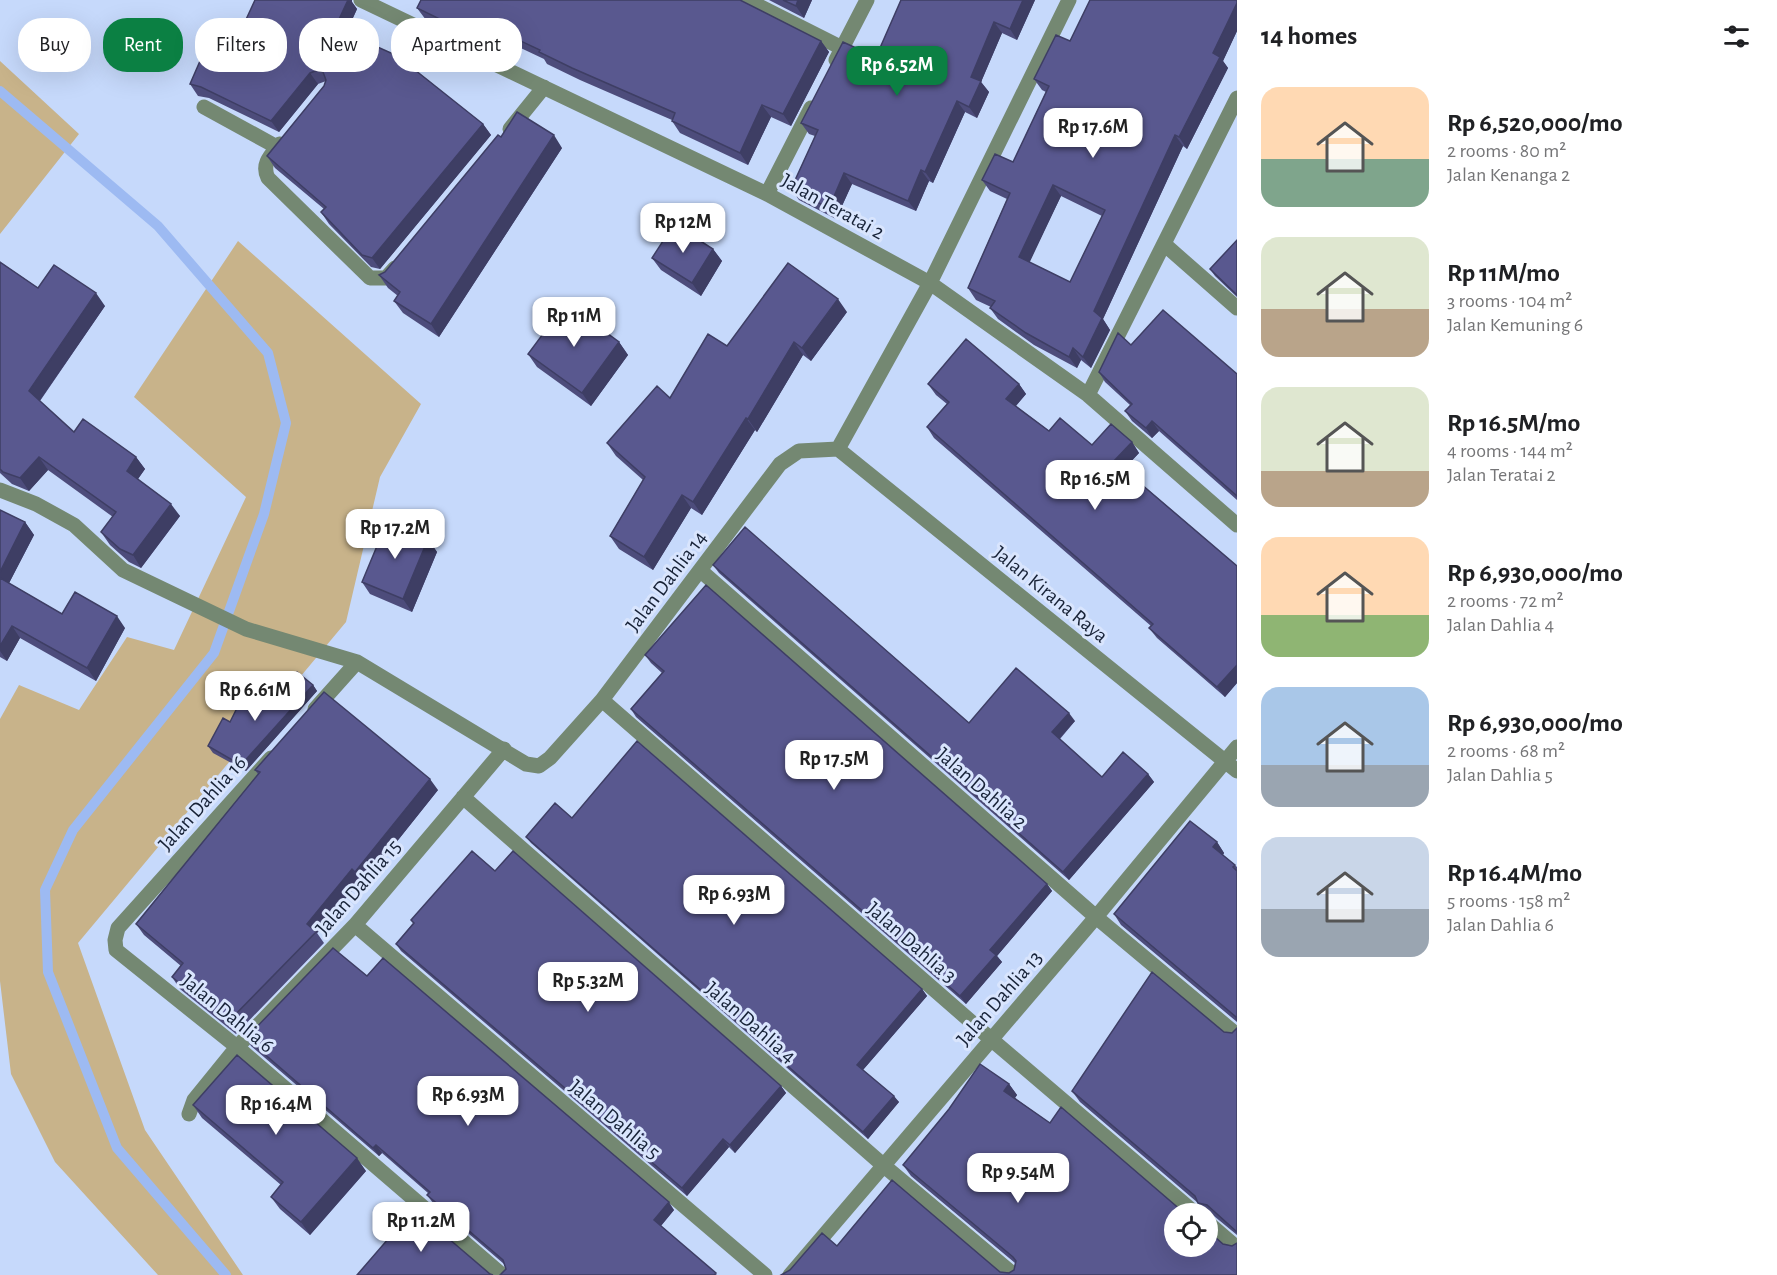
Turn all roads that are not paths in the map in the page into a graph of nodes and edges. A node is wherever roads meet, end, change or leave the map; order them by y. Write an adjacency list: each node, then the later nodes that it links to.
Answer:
1 (362, 0): 7 (street, Jalan Teratai 2)
2 (747, 0): 5 (street)
3 (867, 0): 5 (street)
4 (1069, 0): 17 (street)
5 (842, 48): 6 (street)
6 (831, 69)
7 (544, 87): 12 (street); 14 (street, Jalan Teratai 2)
8 (820, 90): 14 (street)
9 (1237, 98): 15 (street)
10 (204, 107): 13 (street)
11 (291, 131): 13 (street)
12 (499, 142)
13 (278, 147): 16 (street)
14 (767, 194): 17 (street, Jalan Teratai 2)
15 (1164, 244): 18 (street); 19 (street)
16 (401, 260)
17 (930, 283): 19 (street, Jalan Teratai 2); 20 (street)
18 (1237, 308)
19 (1088, 395): 22 (street, Jalan Teratai 2)
20 (838, 449): 23 (street, Jalan Dahlia 14); 30 (street, Jalan Kirana Raya)
21 (0, 490): 24 (street)
22 (1237, 525)
23 (701, 571): 25 (street, Jalan Dahlia 14); 33 (street, Jalan Dahlia 2)
24 (357, 662): 26 (street); 29 (street)
25 (602, 700): 29 (street, Jalan Dahlia 14); 37 (street, Jalan Dahlia 3)
26 (301, 724)
27 (285, 742): 35 (street, Jalan Dahlia 16)
28 (1237, 747): 30 (street, Jalan Dahlia 13)
29 (504, 749): 32 (street, Jalan Dahlia 15)
30 (1225, 760): 31 (street, Jalan Kirana Raya); 33 (street, Jalan Dahlia 13)
31 (1237, 771)
32 (464, 797): 34 (street, Jalan Dahlia 15); 40 (street, Jalan Dahlia 4)
33 (1096, 917): 36 (street, Jalan Dahlia 2); 37 (street, Jalan Dahlia 13)
34 (355, 925): 38 (street, Jalan Dahlia 15); 45 (street, Jalan Dahlia 5)
35 (116, 950): 38 (street, Jalan Dahlia 6)
36 (1237, 1035)
37 (992, 1040): 40 (street, Jalan Dahlia 13); 41 (street, Jalan Dahlia 3)
38 (237, 1047): 39 (street, Jalan Dahlia 15); 44 (street, Jalan Dahlia 6)
39 (189, 1114)
40 (884, 1166): 46 (street, Jalan Dahlia 13); 47 (street, Jalan Dahlia 4)
41 (1183, 1203)
42 (1218, 1232): 43 (street)
43 (1237, 1248)
44 (502, 1275)
45 (765, 1275)
46 (790, 1275)
47 (1014, 1275)

